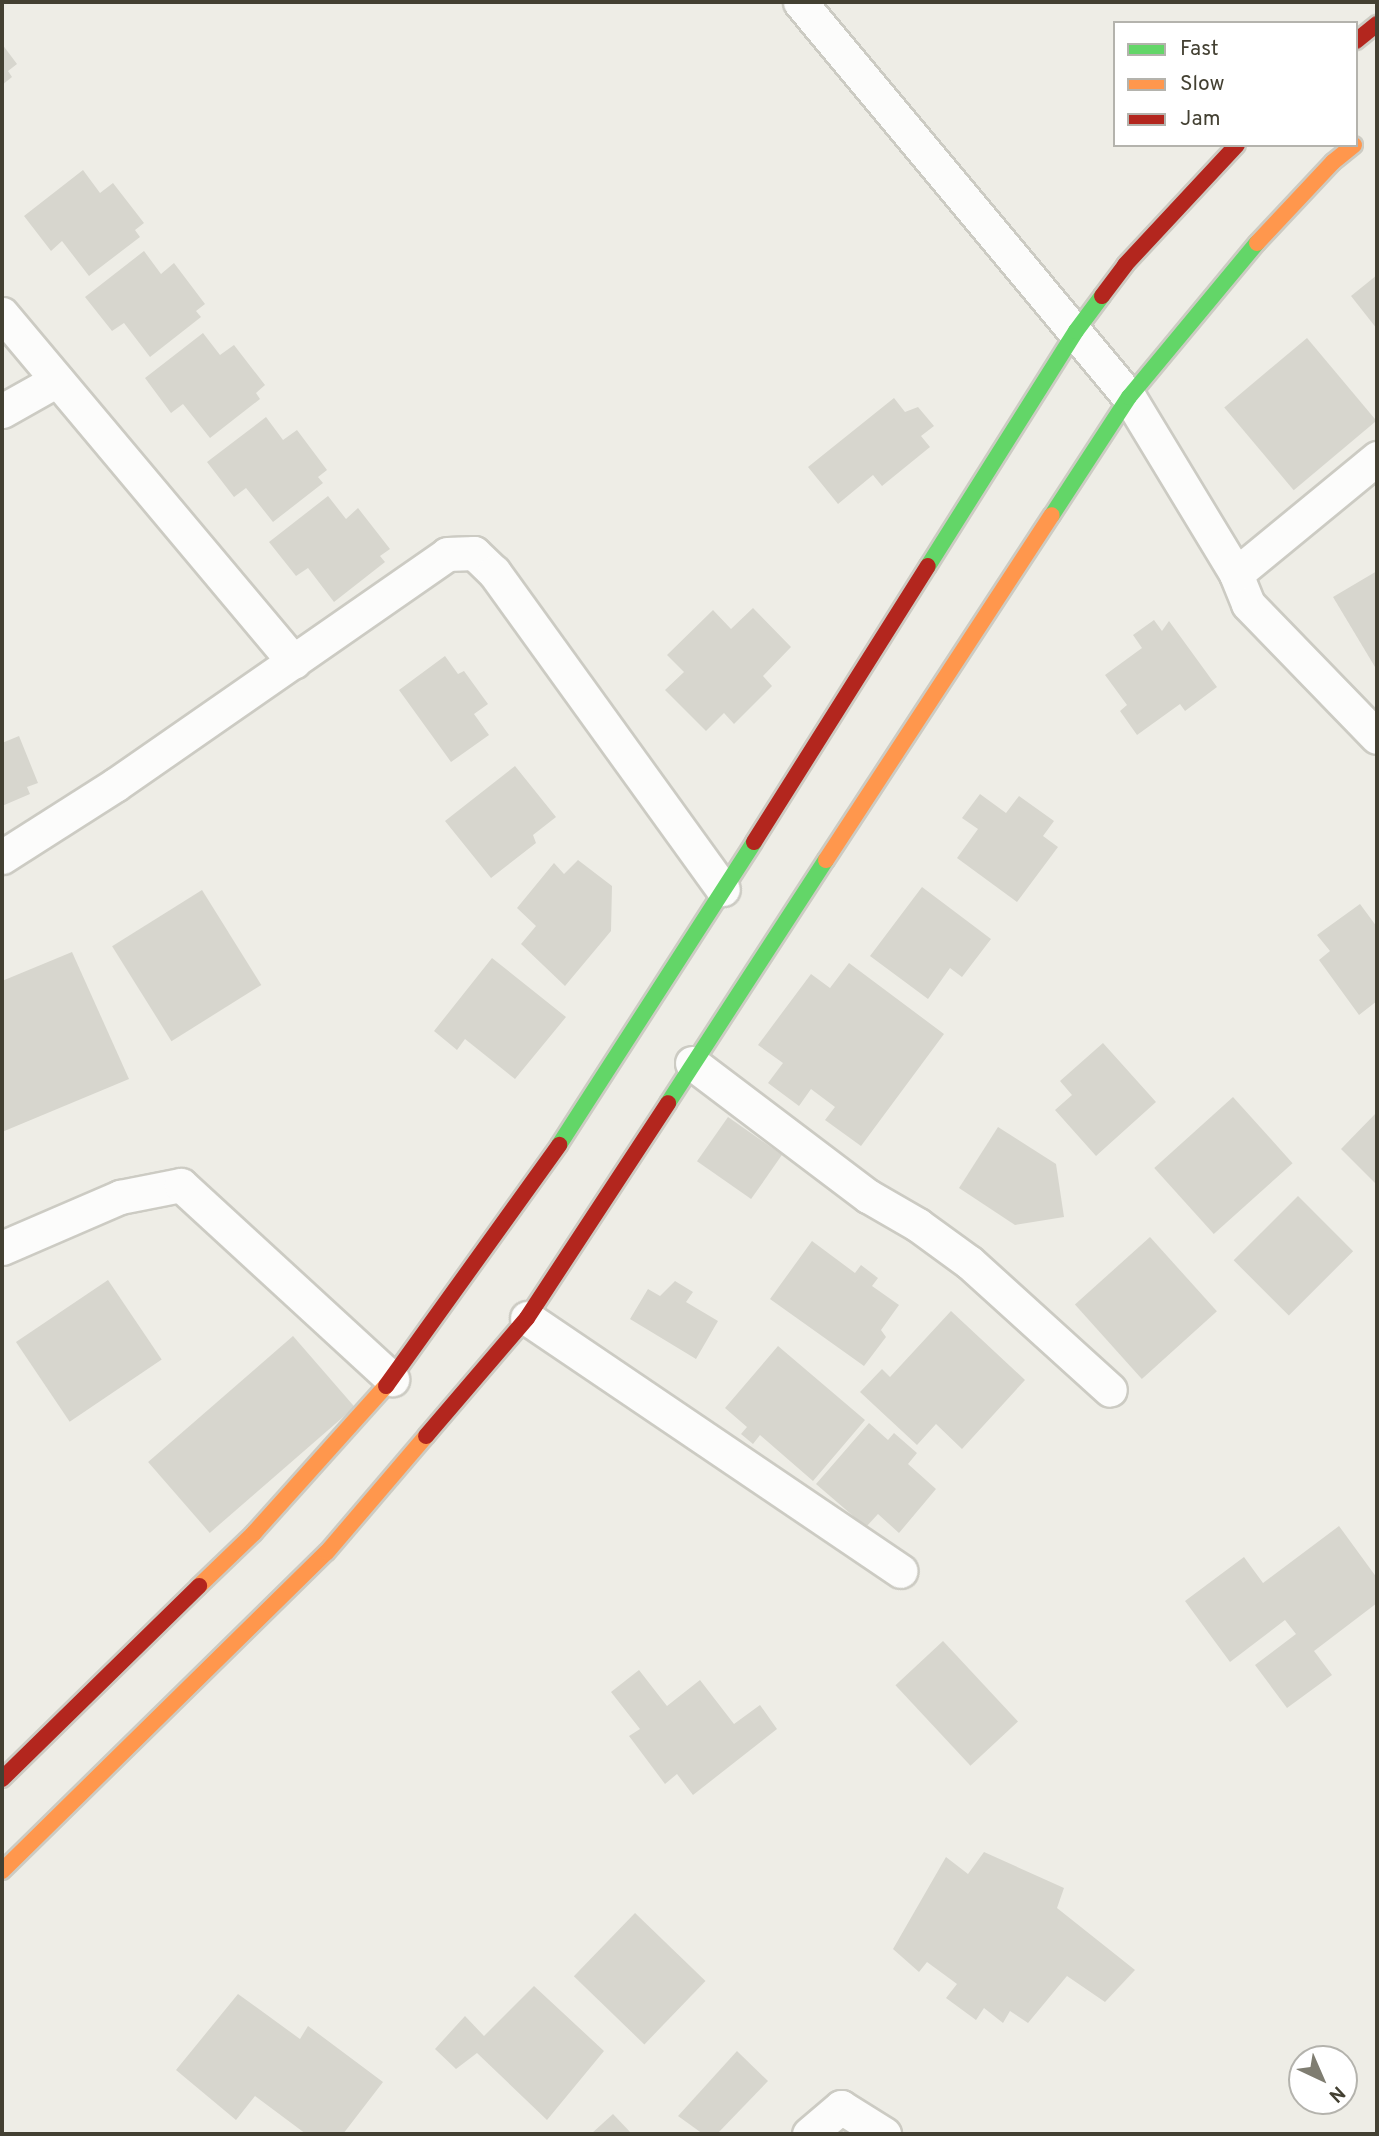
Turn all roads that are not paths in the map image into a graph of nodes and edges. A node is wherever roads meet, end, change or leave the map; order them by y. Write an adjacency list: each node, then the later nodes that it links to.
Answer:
1 (800, 2): 7 (street)
2 (1377, 24): 3 (main road)
3 (1358, 39)
4 (1235, 147): 7 (main road)
5 (1352, 147): 9 (main road)
6 (2, 314): 8 (street)
7 (1076, 331): 9 (street); 16 (main road)
8 (57, 380): 10 (street); 13 (street)
9 (1129, 397): 12 (street); 17 (main road)
10 (2, 411)
11 (1377, 458): 12 (street)
12 (1236, 574): 14 (street)
13 (294, 662): 15 (street); 16 (street)
14 (1377, 737)
15 (2, 857)
16 (723, 889): 20 (main road)
17 (692, 1063): 19 (main road); 21 (street)
18 (2, 1248): 20 (street)
19 (527, 1318): 22 (street); 24 (main road)
20 (392, 1379): 23 (main road)
21 (1110, 1390)
22 (900, 1571)
23 (2, 1779)
24 (2, 1871)
25 (809, 2134): 26 (street)
26 (884, 2134)

